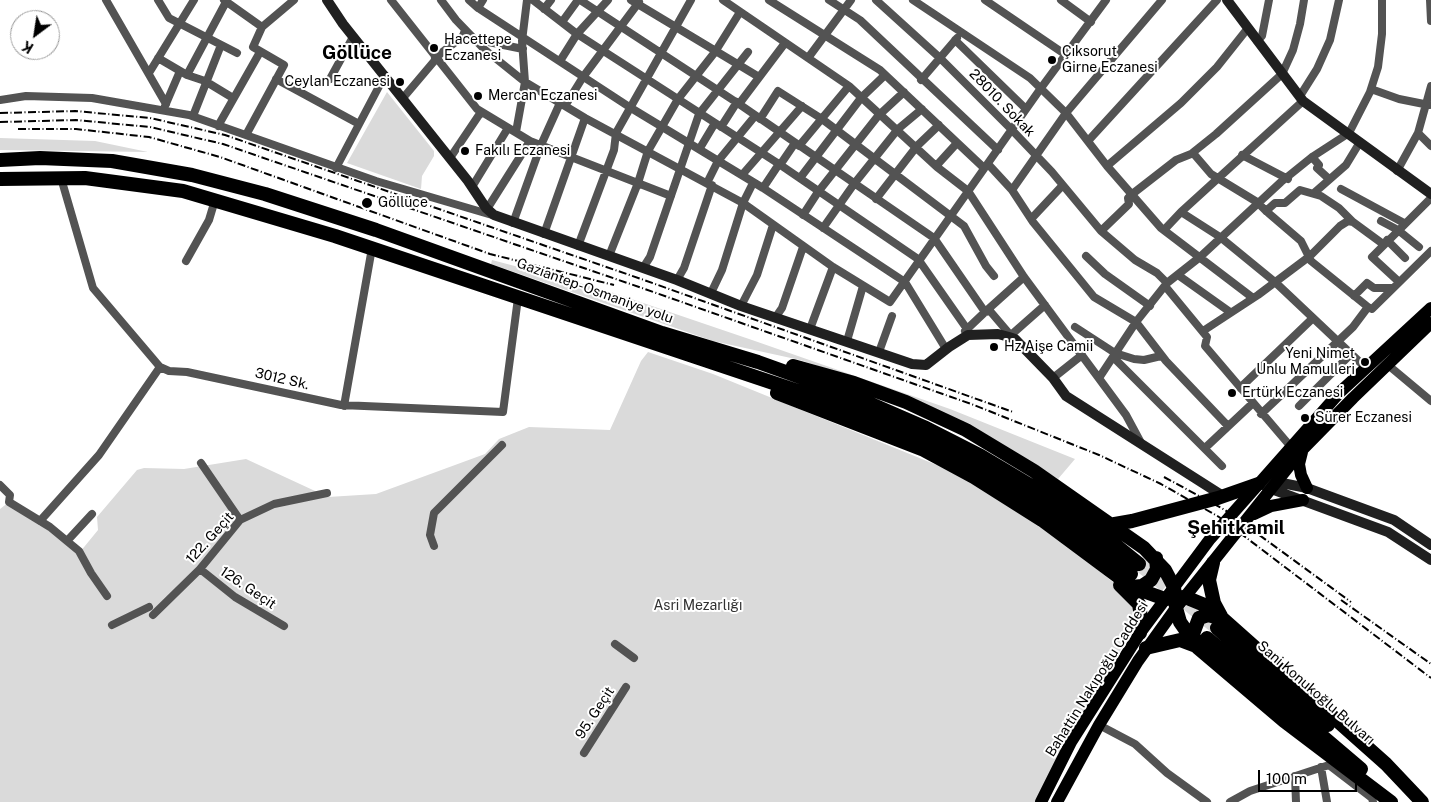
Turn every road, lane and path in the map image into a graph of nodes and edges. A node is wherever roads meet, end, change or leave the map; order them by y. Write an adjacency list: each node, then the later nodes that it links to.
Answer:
1 (106, 0): 74 (street)
2 (158, 0): 43 (street)
3 (194, 0): 43 (street)
4 (294, 0): 44 (street)
5 (327, 0): 53 (street)
6 (391, 0): 69 (street)
7 (441, 0): 48 (street)
8 (469, 0): 35 (street)
9 (483, 0): 35 (street)
10 (527, 0): 52 (street)
11 (532, 0): 36 (street)
12 (550, 0): 36 (street)
13 (579, 0): 38 (street); 41 (street)
14 (608, 0): 38 (street)
15 (691, 0): 47 (street)
16 (769, 0): 51 (street)
17 (829, 0): 37 (street)
18 (851, 0): 37 (street)
19 (876, 0): 71 (street, 28010. Sokak)
20 (912, 0): 49 (street)
21 (985, 0): 67 (street)
22 (1061, 0): 42 (street)
23 (1106, 0): 42 (street)
24 (1162, 0): 109 (street)
25 (1217, 0): 133 (street)
26 (1227, 0): 46 (street)
27 (1269, 0): 57 (street)
28 (1304, 0): 77 (street)
29 (1339, 0): 97 (street)
30 (1382, 0): 91 (street)
31 (1430, 0): 40 (street)
32 (226, 1): 44 (street); 54 (street)
33 (636, 1): 45 (street); 47 (street)
34 (728, 2): 39 (street)
35 (478, 8): 52 (street)
36 (544, 8): 41 (street)
37 (844, 10): 51 (street); 85 (street)
38 (598, 11): 45 (street); 50 (street)
39 (740, 12): 58 (street); 63 (street)
40 (1431, 20)
41 (562, 22): 50 (street)
42 (1091, 22): 67 (street)
43 (178, 24): 54 (street); 68 (street)
44 (262, 27): 62 (street)
45 (620, 28): 61 (street); 66 (street)
46 (1248, 28): 57 (street); 158 (street)
47 (676, 29): 63 (street); 66 (street)
48 (465, 30): 55 (street); 69 (street)
49 (962, 32): 56 (street); 90 (street)
50 (577, 34): 61 (street); 72 (street)
51 (824, 35): 70 (street); 76 (street)
52 (523, 36): 60 (street); 72 (street)
53 (354, 37): 78 (street); 83 (street)
54 (207, 39): 59 (street); 75 (street)
55 (474, 40): 60 (street); 87 (street)
56 (955, 40): 71 (street); 107 (street)
57 (1257, 41): 77 (street)
58 (786, 43): 70 (street); 81 (street)
59 (221, 45): 65 (street); 86 (street)
60 (523, 49): 87 (street)
61 (603, 51): 79 (street); 84 (street)
62 (260, 52): 82 (street); 95 (street)
63 (715, 52): 73 (street); 80 (street)
64 (748, 52): 73 (street)
65 (237, 53)
66 (662, 55): 80 (street); 84 (street)
67 (1066, 55): 90 (street)
68 (158, 58): 74 (street); 75 (street)
69 (436, 58): 96 (street); 108 (street)
70 (808, 58): 88 (street)
71 (940, 58): 85 (street); 124 (street, 28010. Sokak)
72 (560, 61): 79 (street)
73 (739, 65): 81 (street); 92 (street)
74 (149, 72): 104 (street)
75 (184, 73): 86 (street); 104 (street)
76 (885, 74): 93 (street); 94 (street)
77 (1282, 74): 97 (street); 145 (street)
78 (385, 75): 96 (street); 116 (street)
79 (583, 76): 101 (street); 105 (street)
80 (697, 76): 92 (street); 99 (street)
81 (759, 78): 100 (street)
82 (276, 79): 116 (street); 129 (street)
83 (330, 79)
84 (647, 80): 99 (street); 105 (street)
85 (921, 80): 142 (street)
86 (205, 81): 95 (street); 112 (street)
87 (524, 82): 101 (street); 123 (street)
88 (850, 86): 94 (street); 115 (street)
89 (1431, 86): 102 (street)
90 (1041, 88): 107 (street); 109 (street)
91 (1371, 89): 102 (street); 127 (street)
92 (718, 90): 100 (street); 110 (street)
93 (904, 92): 106 (street); 111 (street)
94 (862, 97): 111 (street); 121 (street)
95 (233, 98): 119 (street)
96 (403, 98): 151 (street)
97 (1302, 99): 127 (street); 147 (street)
98 (0, 100): 104 (street)
99 (678, 100): 110 (street); 120 (street)
100 (738, 103): 113 (street); 117 (street)
101 (562, 105): 114 (street); 138 (street)
102 (1429, 105): 128 (street)
103 (802, 106): 113 (street); 115 (street); 125 (street)
104 (165, 107): 112 (street)
105 (631, 108): 120 (street); 126 (street)
106 (922, 109): 118 (street); 122 (street)
107 (1026, 109): 124 (street)
108 (481, 112): 123 (street); 151 (street)
109 (1066, 112): 133 (street); 146 (street)
110 (699, 114): 117 (street); 132 (street)
111 (880, 114): 122 (street); 137 (street)
112 (193, 116): 119 (street)
113 (757, 117): 125 (street); 130 (street)
114 (585, 118): 126 (street); 148 (street)
115 (822, 119): 121 (street); 136 (street)
116 (359, 124): 160 (street)
117 (718, 125): 130 (street); 141 (street)
118 (939, 125): 135 (street); 139 (street)
119 (218, 126): 129 (street)
120 (662, 126): 132 (street); 143 (street)
121 (836, 129): 137 (street); 149 (street)
122 (898, 129): 139 (street); 152 (street)
123 (512, 130): 131 (street); 177 (street)
124 (1012, 130): 142 (street); 146 (street, 28010. Sokak)
125 (778, 132): 136 (street); 144 (street)
126 (616, 133): 143 (street); 161 (street)
127 (1349, 133): 134 (street); 150 (street)
128 (1418, 134): 140 (street); 163 (street)
129 (246, 135): 160 (street)
130 (738, 137): 144 (street); 154 (street)
131 (530, 140): 138 (street); 194 (street)
132 (688, 141): 141 (street); 159 (street)
133 (1088, 141): 158 (street)
134 (1360, 142): 163 (street); 171 (street)
135 (957, 143): 156 (street); 157 (street)
136 (797, 144): 149 (street); 155 (street)
137 (856, 144): 152 (street); 162 (street)
138 (541, 145): 148 (street); 201 (street)
139 (917, 146): 156 (street); 164 (street)
140 (1431, 146)
141 (700, 148): 154 (street)
142 (998, 150): 157 (street)
143 (648, 151): 159 (street); 172 (street)
144 (760, 152): 155 (street); 165 (street)
145 (1193, 152): 169 (street); 185 (street)
146 (1035, 155): 176 (street, 28010. Sokak); 180 (street)
147 (1242, 155): 169 (street); 170 (street)
148 (572, 156): 161 (street); 208 (street)
149 (815, 156): 162 (street); 167 (street)
150 (1312, 157): 170 (street); 171 (street)
151 (450, 158): 177 (street)
152 (875, 158): 164 (street); 175 (street)
153 (0, 160): 256 (highway, Gaziantep-Osmaniye yolu)
154 (718, 161): 165 (street); 174 (street)
155 (779, 164): 167 (street); 178 (street)
156 (936, 165): 181 (street)
157 (986, 166): 180 (street); 181 (street)
158 (1107, 166): 185 (street)
159 (679, 167): 174 (street); 186 (street)
160 (336, 168): 194 (street)
161 (606, 170): 172 (street); 212 (street)
162 (835, 171): 175 (street); 182 (street)
163 (1397, 171): 184 (street)
164 (895, 175): 188 (street); 197 (street)
165 (742, 176): 173 (street)
166 (62, 178): 168 (highway, Gaziantep-Osmaniye yolu); 189 (highway, Gaziantep-Osmaniye yolu); 268 (street)
167 (800, 178): 182 (street)
168 (0, 179)
169 (1218, 179): 190 (street); 195 (street)
170 (1288, 179): 190 (street)
171 (1329, 179): 183 (street)
172 (638, 183): 186 (street); 217 (street)
173 (752, 183): 178 (street); 191 (street)
174 (709, 184): 191 (street); 229 (street)
175 (854, 184): 188 (street); 192 (street)
176 (1062, 186): 198 (street); 207 (street, 28010. Sokak)
177 (472, 187): 194 (street)
178 (763, 188): 196 (street)
179 (1341, 189): 202 (street)
180 (1012, 190): 198 (street)
181 (968, 191): 197 (street); 228 (street)
182 (818, 192): 192 (street); 196 (street)
183 (1314, 193): 193 (street); 200 (street)
184 (1431, 194)
185 (1131, 195): 205 (street); 207 (street)
186 (671, 196): 225 (street)
187 (1431, 198): 202 (street)
188 (876, 199): 210 (street)
189 (216, 200): 215 (highway, Gaziantep-Osmaniye yolu); 223 (street)
190 (1257, 202): 193 (street); 209 (street)
191 (743, 203): 203 (street); 236 (street)
192 (837, 206): 204 (street); 222 (street)
193 (1266, 211): 219 (street)
194 (491, 212): 201 (street)
195 (1181, 212): 205 (street); 209 (street)
196 (803, 215): 204 (street)
197 (951, 215): 210 (street); 227 (street)
198 (1032, 218): 250 (street)
199 (1381, 221): 206 (street)
200 (1353, 222): 211 (street); 219 (street)
201 (513, 223): 208 (street)
202 (1404, 223): 206 (street)
203 (773, 225): 213 (street); 241 (street)
204 (823, 228): 231 (street)
205 (1164, 230): 220 (street)
206 (1398, 230): 211 (street); 214 (street)
207 (1101, 231): 233 (street, 28010. Sokak)
208 (544, 234): 212 (street)
209 (1220, 237): 220 (street); 232 (street)
210 (934, 238): 222 (street); 245 (street)
211 (1385, 242): 221 (street); 230 (street)
212 (578, 246): 217 (street)
213 (803, 247): 224 (street); 248 (street)
214 (1419, 247)
215 (372, 248): 238 (highway, Gaziantep-Osmaniye yolu); 275 (street)
216 (1431, 251): 230 (street)
217 (609, 256): 225 (street)
218 (1086, 256): 242 (street)
219 (1310, 256): 232 (street); 237 (street)
220 (1200, 257): 226 (street); 239 (street)
221 (1405, 258)
222 (918, 259): 231 (street); 254 (street)
223 (186, 261)
224 (833, 267): 234 (street); 253 (street)
225 (643, 268): 229 (street)
226 (1178, 275): 233 (street); 246 (street)
227 (994, 276)
228 (1024, 277): 240 (street); 245 (street)
229 (677, 280): 236 (street)
230 (1398, 281): 235 (street)
231 (904, 282): 234 (street); 260 (street)
232 (1275, 282): 239 (street); 249 (street)
233 (1166, 284): 242 (street); 255 (street, 28010. Sokak)
234 (863, 286): 258 (street)
235 (1391, 288): 237 (street); 243 (street)
236 (711, 292): 241 (street)
237 (1354, 296): 243 (street)
238 (518, 298): 266 (highway, Gaziantep-Osmaniye yolu); 275 (street, 3012 Sk.)
239 (1253, 298): 246 (street)
240 (1045, 305): 257 (street); 263 (street)
241 (741, 306): 248 (street)
242 (1150, 306): 250 (street)
243 (1368, 307): 259 (street)
244 (1431, 308): 269 (main road)
245 (985, 312): 254 (street); 257 (street)
246 (1230, 312): 255 (street)
247 (892, 316): 261 (street)
248 (775, 318): 253 (street)
249 (1313, 318): 259 (street); 272 (street)
250 (1136, 322): 264 (street); 265 (street)
251 (1431, 323): 267 (main road)
252 (1075, 327): 264 (street)
253 (810, 329): 258 (street)
254 (967, 329): 260 (street)
255 (1203, 331): 272 (street)
256 (662, 333): 295 (highway); 304 (highway, Gaziantep-Osmaniye yolu)
257 (1013, 337): 260 (street); 270 (street)
258 (847, 341): 261 (street)
259 (1338, 342): 262 (street); 277 (street)
260 (947, 348): 261 (street)
261 (879, 352)
262 (1351, 354): 269 (street); 276 (street)
263 (1082, 355): 270 (street); 271 (street)
264 (1114, 355): 265 (street); 271 (street); 281 (street)
265 (1161, 356): 278 (street)
266 (702, 359): 303 (highway); 304 (highway, Gaziantep-Osmaniye yolu)
267 (1388, 365): 273 (street); 282 (main road)
268 (160, 367): 275 (street, 3012 Sk.); 294 (street)
269 (1365, 367): 282 (main road)
270 (1053, 378): 279 (street)
271 (1099, 378): 279 (street)
272 (1240, 388): 274 (street)
273 (1431, 401)
274 (1253, 403): 277 (street); 278 (street)
275 (344, 406)
276 (1299, 406)
277 (1261, 414): 282 (street)
278 (1228, 426): 281 (street)
279 (1140, 441): 290 (street)
280 (502, 445): 298 (street)
281 (1205, 448): 284 (street)
282 (1297, 449): 285 (main road); 287 (main road); 289 (main road)
283 (201, 463): 293 (street)
284 (1222, 466)
285 (1258, 484): 287 (street); 290 (highway); 306 (main road)
286 (0, 485): 294 (street)
287 (1274, 485): 289 (street); 292 (main road)
288 (328, 493): 293 (street, 122. Geçit)
289 (1305, 494): 292 (main road); 297 (street); 300 (street)
290 (1221, 497): 295 (highway)
291 (92, 514): 296 (street)
292 (1252, 515): 301 (main road)
293 (240, 520): 302 (street, 122. Geçit)
294 (40, 521): 296 (street)
295 (1109, 525): 299 (highway)
296 (68, 540): 305 (street)
297 (1431, 545)
298 (434, 546)
299 (1156, 558): 304 (highway); 306 (highway)
300 (1431, 560)
301 (1213, 563): 306 (main road); 312 (highway)
302 (200, 569): 308 (street, 122. Geçit); 310 (street, 126. Geçit)
303 (1106, 569): 304 (highway); 311 (highway)
304 (1134, 575): 306 (highway)
305 (108, 596)
306 (1175, 598): 311 (main road, Bahattin Nakıpoğlu Caddesi); 312 (highway); 312 (highway); 314 (main road, Bahattin Nakıpoğlu Caddesi)
307 (149, 607): 309 (street)
308 (153, 615)
309 (112, 626)
310 (284, 626)
311 (1140, 633): 321 (main road, Bahattin Nakıpoğlu Caddesi)
312 (1211, 633): 314 (highway); 328 (highway); 329 (highway, Sani Konukoğlu Bulvarı); 330 (highway)
313 (615, 644): 315 (street)
314 (1146, 648): 317 (main road, Bahattin Nakıpoğlu Caddesi)
315 (634, 658)
316 (626, 688): 318 (street, 95. Geçit)
317 (1099, 725): 322 (main road, Bahattin Nakıpoğlu Caddesi); 323 (street)
318 (584, 753)
319 (1321, 767): 320 (street); 326 (street); 327 (street)
320 (1295, 776): 324 (street); 325 (street)
321 (1040, 802)
322 (1058, 802)
323 (1207, 802)
324 (1230, 802)
325 (1296, 802)
326 (1328, 802)
327 (1374, 802)
328 (1391, 802)
329 (1417, 802)
330 (1422, 802)

